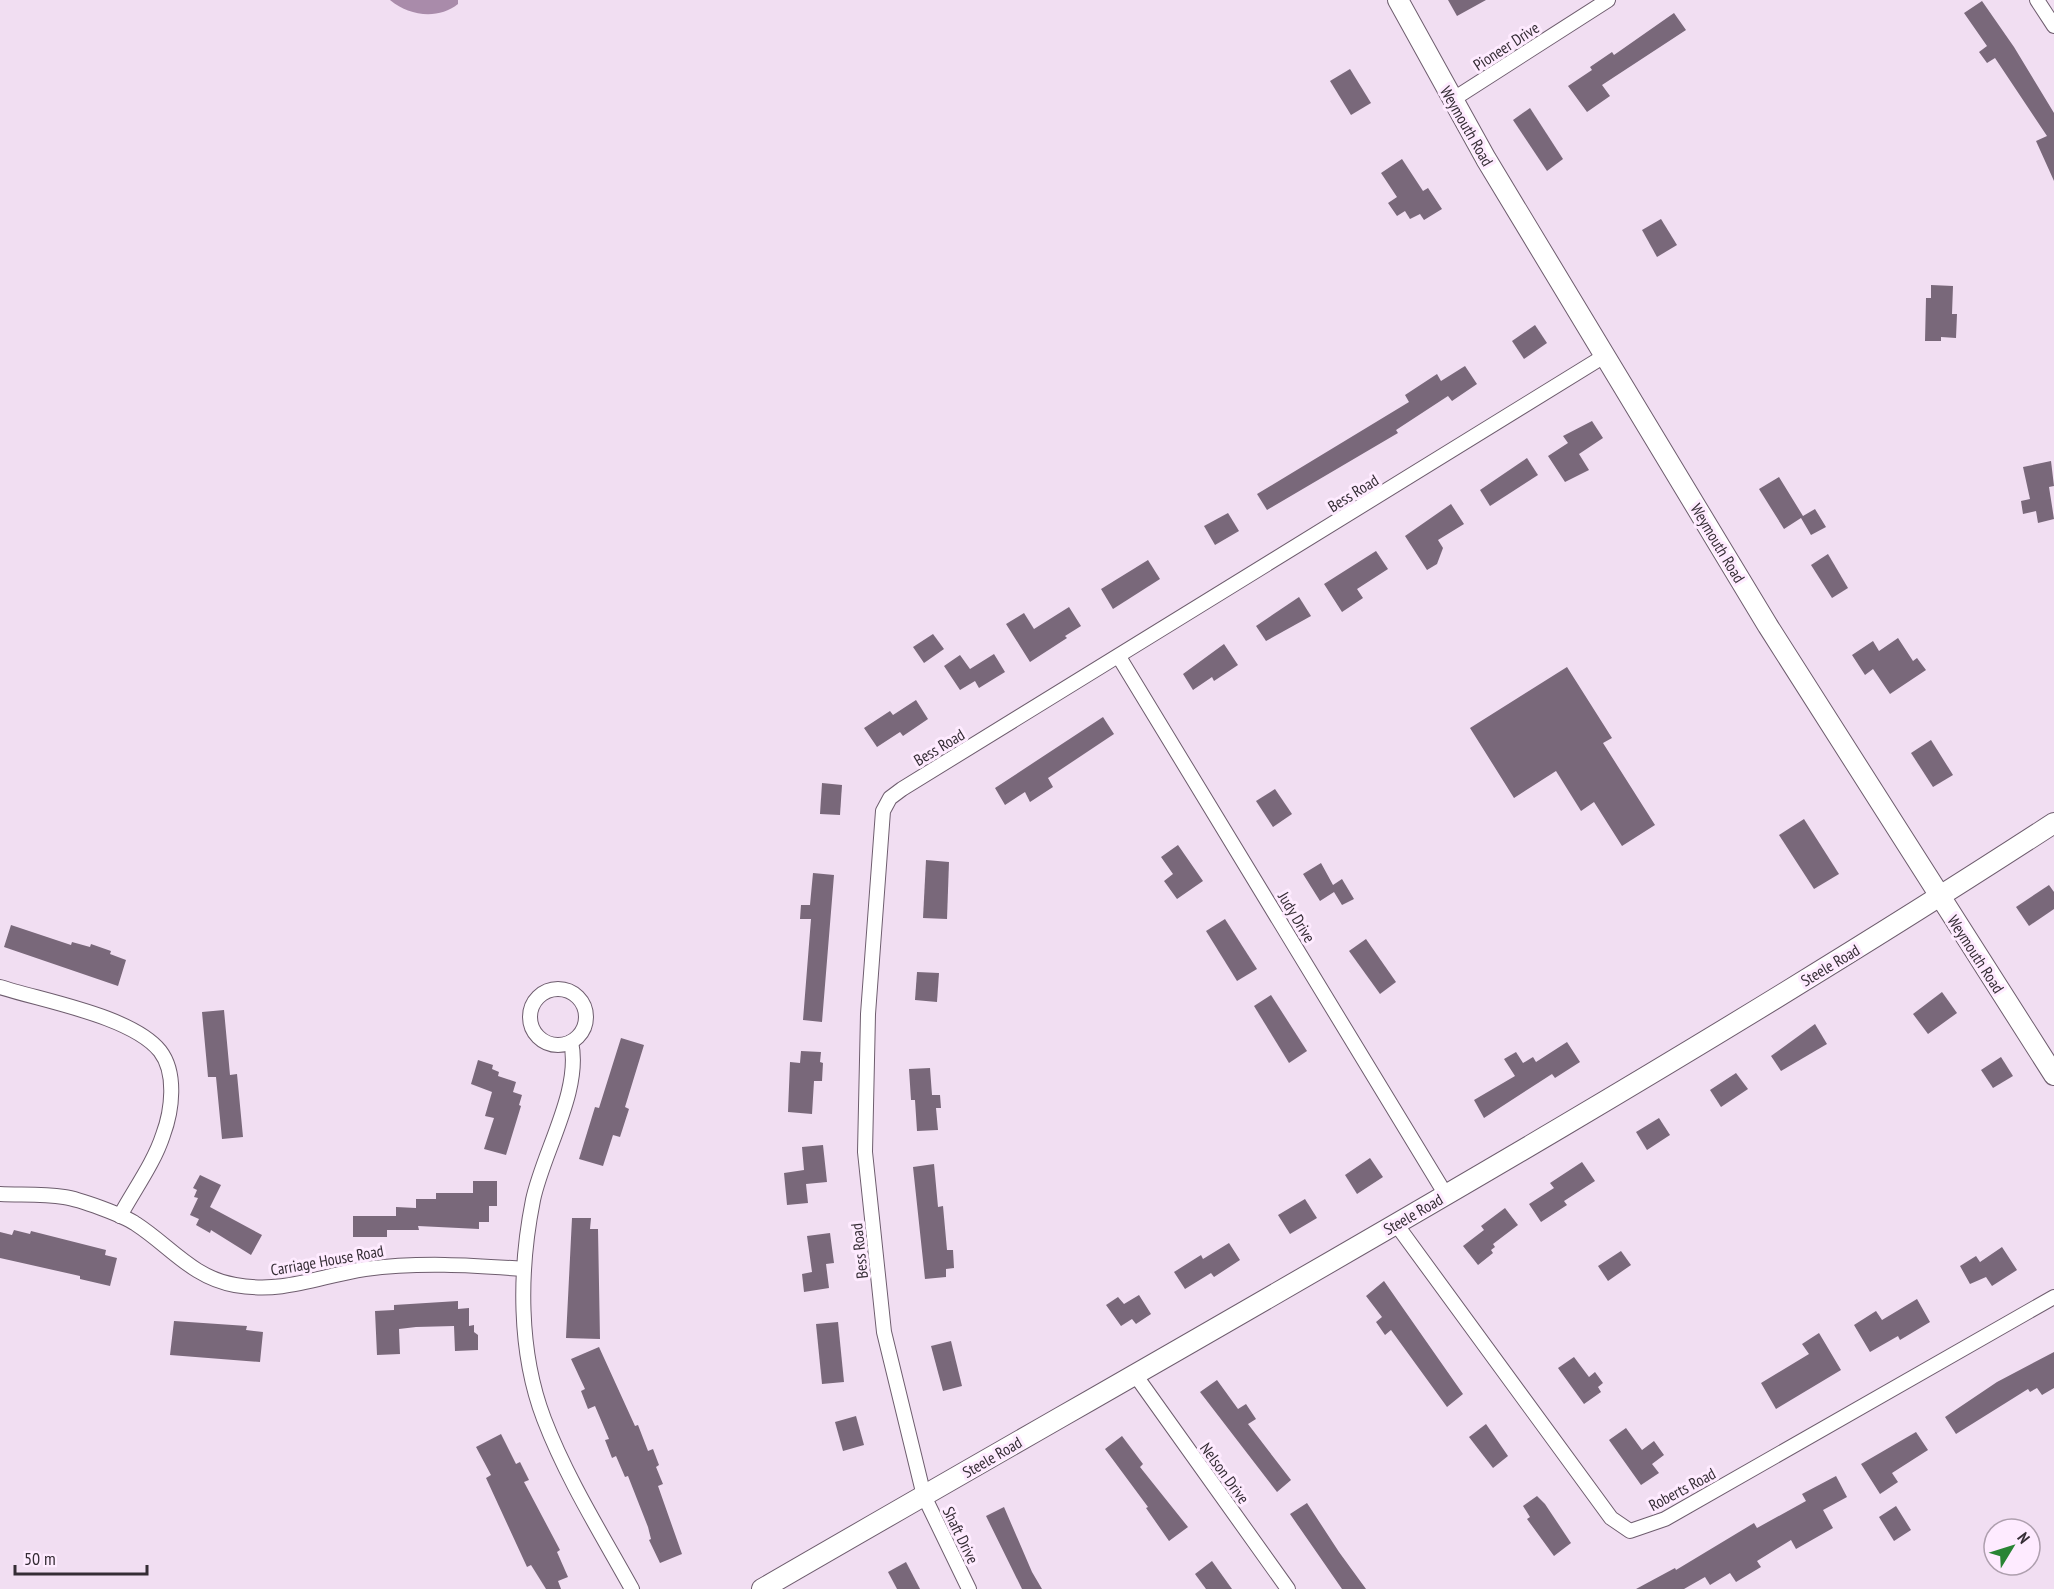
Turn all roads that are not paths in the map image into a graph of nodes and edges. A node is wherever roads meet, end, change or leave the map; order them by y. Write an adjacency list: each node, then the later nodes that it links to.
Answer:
1 (1398, 0): 5 (street, Weymouth Road)
2 (1608, 0): 5 (street, Pioneer Drive)
3 (2037, 0): 4 (street)
4 (2054, 26)
5 (1452, 100): 6 (street, Weymouth Road)
6 (1606, 355): 7 (street, Bess Road); 9 (street, Weymouth Road)
7 (1119, 657): 14 (street, Judy Drive); 20 (street, Bess Road)
8 (2054, 823): 9 (street, Steele Road)
9 (1939, 898): 12 (street, Weymouth Road); 14 (street, Steele Road)
10 (0, 987): 15 (street)
11 (572, 1042): 11 (street); 17 (street)
12 (2054, 1075)
13 (0, 1194): 15 (street, Carriage House Road)
14 (1446, 1195): 16 (street, Steele Road)
15 (120, 1216): 17 (street, Carriage House Road)
16 (1396, 1224): 18 (street, Roberts Road); 19 (street, Steele Road)
17 (524, 1269): 21 (street)
18 (2054, 1297)
19 (1136, 1376): 20 (street, Steele Road); 24 (street, Nelson Drive)
20 (924, 1496): 22 (street, Steele Road); 23 (street, Shaft Drive)
21 (632, 1589)
22 (762, 1589)
23 (969, 1589)
24 (1288, 1589)

